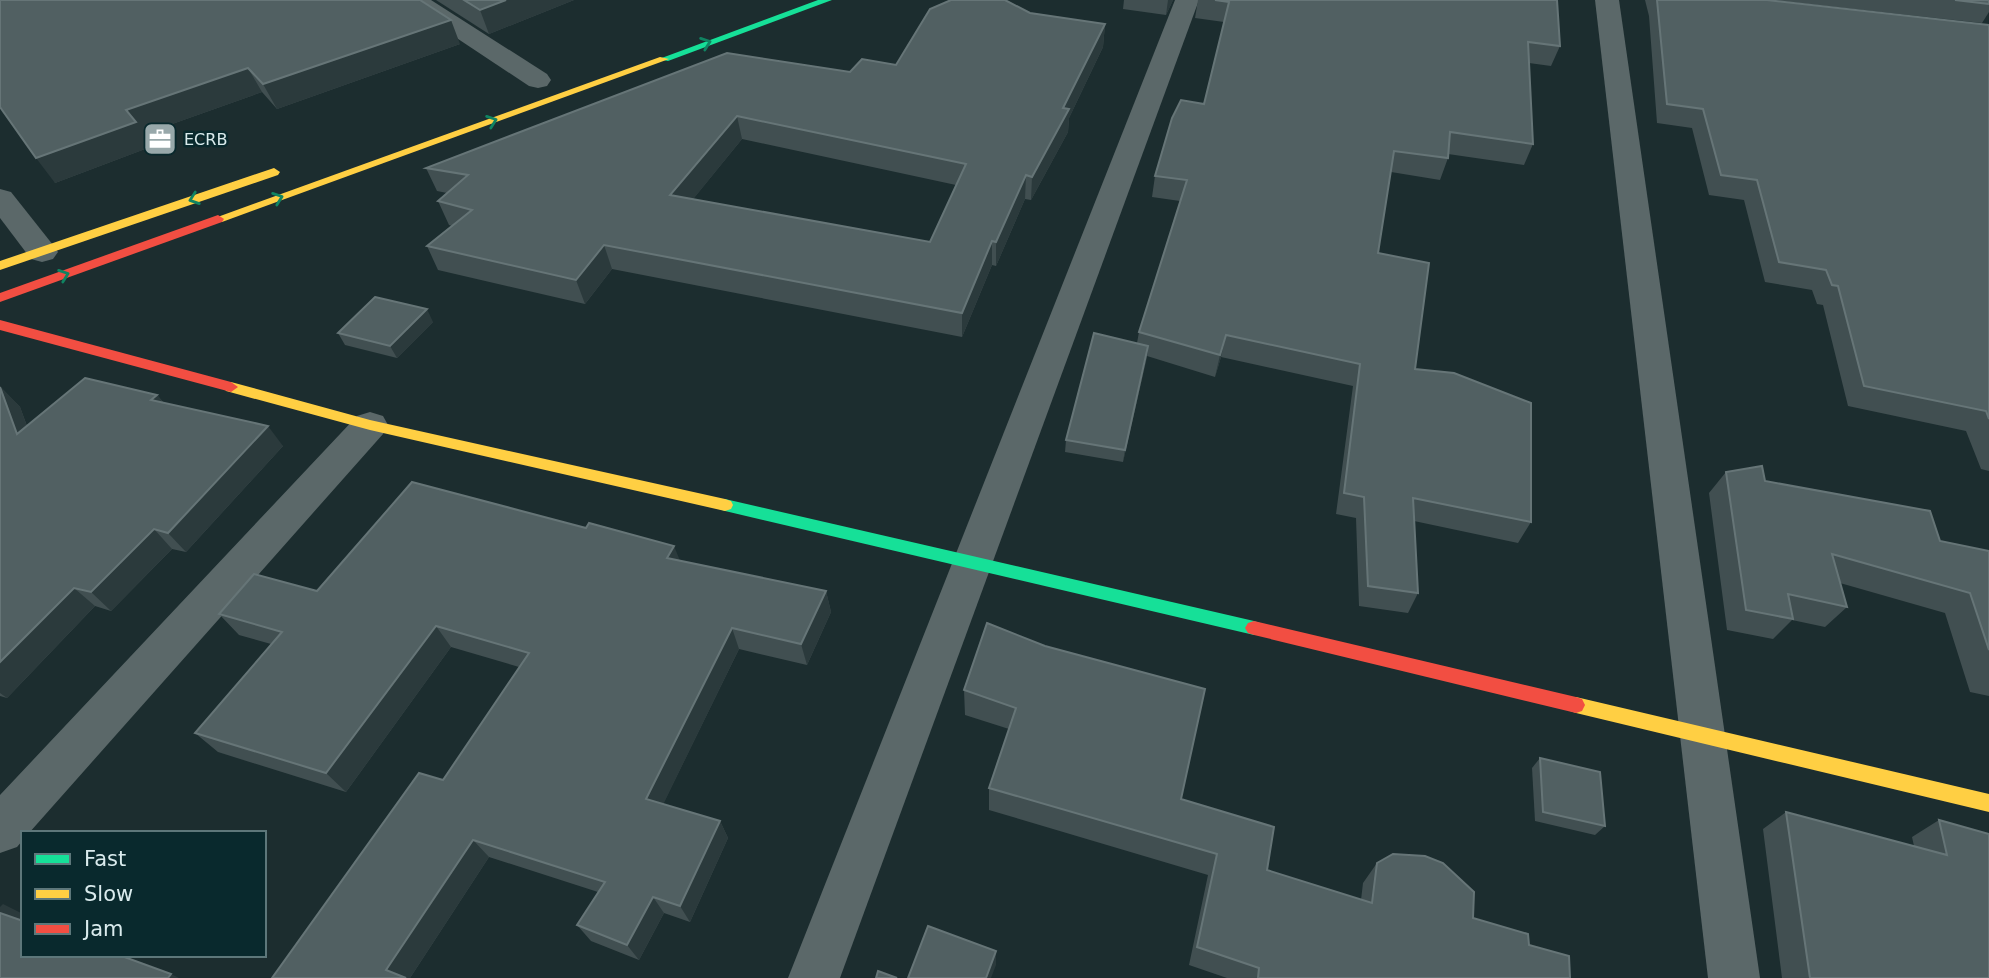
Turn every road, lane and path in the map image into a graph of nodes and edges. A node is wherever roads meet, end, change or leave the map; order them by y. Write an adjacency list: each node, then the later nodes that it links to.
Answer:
1 (415, 0): 5 (street)
2 (827, 0): 11 (street, one-way to 2)
3 (1187, 0): 14 (street)
4 (1607, 0): 15 (street)
5 (544, 78): 6 (street)
6 (512, 89)
7 (290, 166): 9 (street, one-way to 9)
8 (0, 198): 9 (street)
9 (42, 252): 10 (street)
10 (0, 266)
11 (0, 298)
12 (0, 325): 13 (street)
13 (370, 425): 14 (street); 17 (street)
14 (973, 561): 15 (street); 18 (street)
15 (1703, 735): 16 (street); 19 (street)
16 (1989, 803)
17 (0, 830)
18 (814, 978)
19 (1734, 978)

